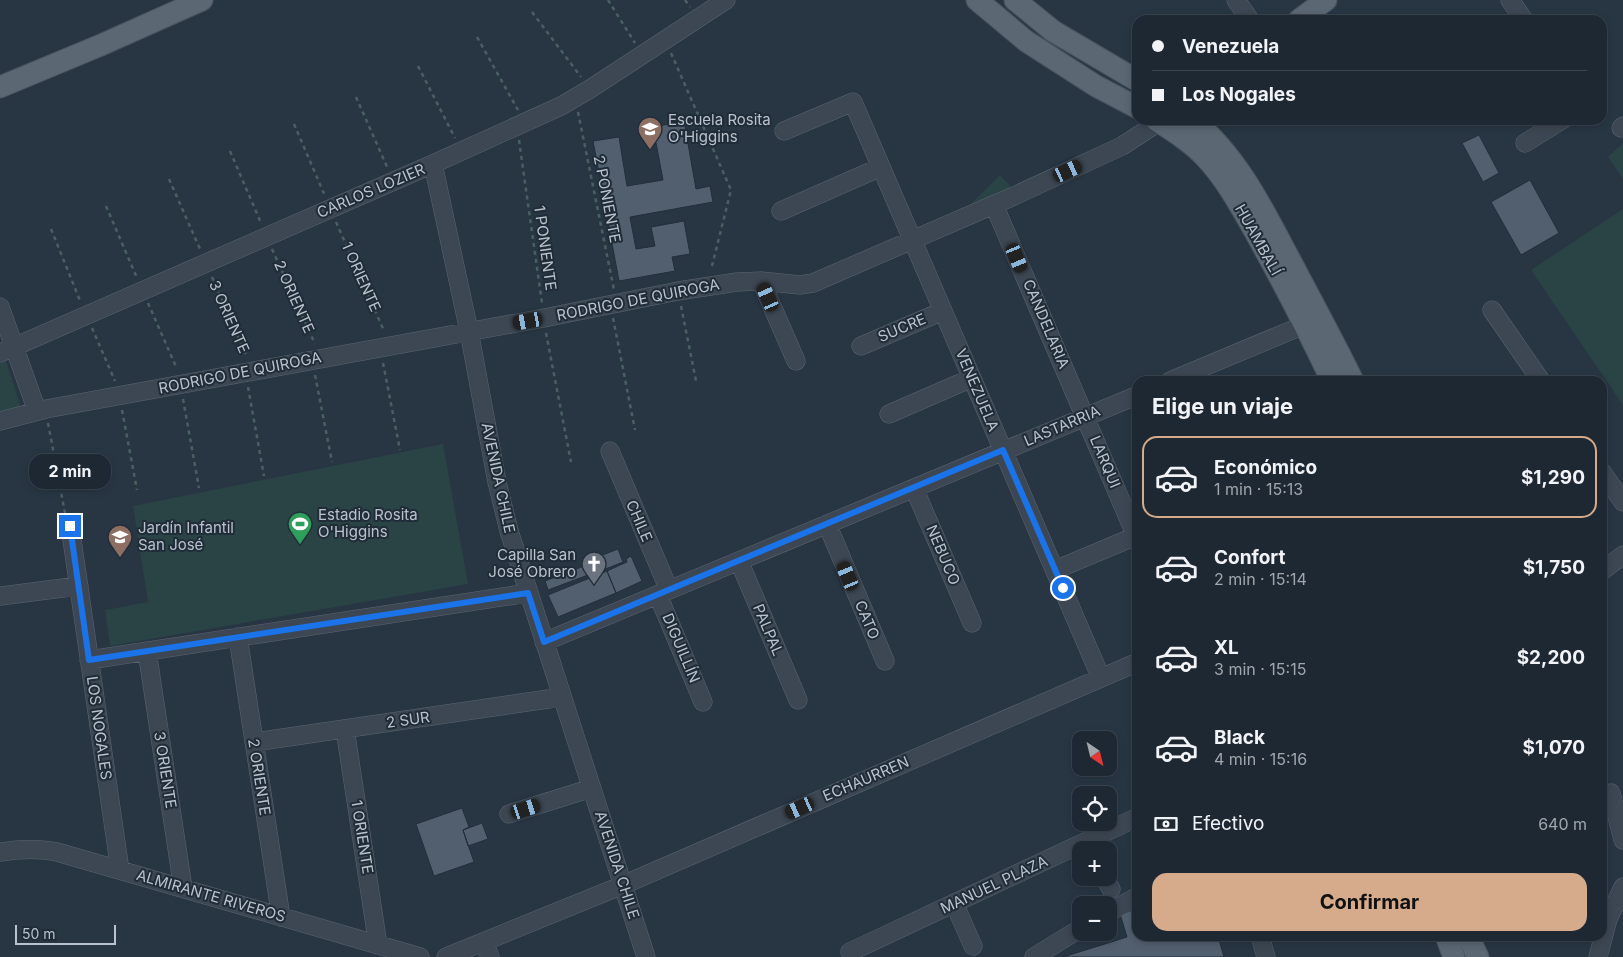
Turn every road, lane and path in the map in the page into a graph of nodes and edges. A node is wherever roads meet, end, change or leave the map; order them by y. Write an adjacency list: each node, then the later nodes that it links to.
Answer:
1 (608, 0): 15 (path)
2 (726, 0): 14 (street, CARLOS LOZIER)
3 (978, 0): 21 (main road)
4 (1014, 0): 17 (main road)
5 (1236, 0): 10 (street)
6 (1326, 0): 11 (main road)
7 (1510, 0): 12 (street)
8 (191, 2): 18 (main road)
9 (532, 12): 19 (path)
10 (1246, 15)
11 (1306, 15)
12 (1520, 15)
13 (477, 37): 23 (path)
14 (665, 40): 15 (street, CARLOS LOZIER); 45 (path)
15 (643, 55): 19 (street, CARLOS LOZIER)
16 (418, 66): 31 (path)
17 (1132, 77)
18 (0, 87)
19 (583, 94): 23 (street, CARLOS LOZIER); 48 (path, 2 PONIENTE)
20 (356, 97): 35 (path)
21 (1132, 105)
22 (294, 124): 38 (path, 1 ORIENTE)
23 (521, 124): 31 (street, CARLOS LOZIER); 53 (path, 1 PONIENTE)
24 (1152, 125): 36 (street, RODRIGO DE QUIROGA)
25 (1166, 125): 54 (main road, HUAMBALÍ)
26 (1198, 125): 54 (main road, HUAMBALÍ)
27 (1554, 125): 29 (street)
28 (784, 131): 33 (street, VENEZUELA)
29 (1524, 143)
30 (230, 151): 41 (path, 2 ORIENTE)
31 (462, 151): 32 (street, CARLOS LOZIER)
32 (433, 164): 35 (street, CARLOS LOZIER); 55 (street, AVENIDA CHILE)
33 (881, 167): 39 (street); 42 (street, VENEZUELA)
34 (169, 180): 43 (path, 3 ORIENTE)
35 (393, 181): 38 (street, CARLOS LOZIER)
36 (994, 205): 42 (street, RODRIGO DE QUIROGA); 71 (street, CANDELARIA)
37 (106, 206): 46 (path)
38 (330, 208): 41 (street, CARLOS LOZIER); 56 (path, 1 ORIENTE)
39 (782, 211)
40 (51, 229): 52 (path)
41 (267, 236): 43 (street, CARLOS LOZIER); 59 (path, 2 ORIENTE)
42 (913, 240): 44 (street, RODRIGO DE QUIROGA); 51 (street, VENEZUELA)
43 (206, 262): 46 (street, CARLOS LOZIER); 61 (path, 3 ORIENTE)
44 (761, 282): 45 (street, RODRIGO DE QUIROGA); 60 (street)
45 (706, 286): 47 (street, RODRIGO DE QUIROGA)
46 (142, 290): 52 (street, CARLOS LOZIER)
47 (678, 291): 48 (street, RODRIGO DE QUIROGA); 67 (path)
48 (614, 305): 53 (street, RODRIGO DE QUIROGA); 73 (path, 2 PONIENTE)
49 (0, 307): 58 (street)
50 (1492, 310): 65 (street)
51 (943, 311): 57 (street, SUCRE); 66 (street, VENEZUELA)
52 (86, 314): 58 (street, CARLOS LOZIER)
53 (544, 318): 55 (street, RODRIGO DE QUIROGA); 78 (path, 1 PONIENTE)
54 (1313, 322): 62 (street); 63 (main road, HUAMBALÍ); 64 (main road, HUAMBALÍ)
55 (469, 331): 56 (street, RODRIGO DE QUIROGA); 92 (street, AVENIDA CHILE)
56 (385, 346): 59 (street, RODRIGO DE QUIROGA); 74 (path, 1 ORIENTE)
57 (861, 346)
58 (7, 350): 69 (street)
59 (317, 359): 61 (street, RODRIGO DE QUIROGA); 77 (path, 2 ORIENTE)
60 (796, 361)
61 (250, 372): 69 (street, RODRIGO DE QUIROGA); 79 (path, 3 ORIENTE)
62 (1182, 376)
63 (1330, 376)
64 (1350, 376)
65 (1538, 376)
66 (972, 378): 70 (street); 75 (street, VENEZUELA)
67 (696, 381)
68 (1132, 397): 71 (street, LASTARRIA)
69 (42, 410): 72 (street, RODRIGO DE QUIROGA); 84 (path)
70 (888, 414)
71 (1085, 416): 75 (street, LASTARRIA); 85 (street, LARQUI)
72 (0, 421)
73 (634, 430)
74 (400, 450)
75 (1003, 450): 81 (street, LASTARRIA); 90 (street, VENEZUELA)
76 (610, 451): 93 (street, CHILE)
77 (332, 462)
78 (571, 462)
79 (264, 476)
80 (1607, 479): 82 (street)
81 (914, 488): 83 (street, LASTARRIA); 95 (street, NEBUCO)
82 (1623, 502)
83 (827, 524): 88 (street, LASTARRIA); 100 (street, CATO)
84 (70, 526): 91 (street, LOS NOGALES)
85 (1132, 527)
86 (1132, 538): 90 (street, LARQUI)
87 (1623, 556): 89 (street)
88 (739, 561): 93 (street, LASTARRIA); 104 (street, PALPAL)
89 (1607, 567)
90 (1055, 570): 102 (street, VENEZUELA)
91 (79, 586): 94 (street); 99 (street, LOS NOGALES)
92 (528, 593): 96 (street); 97 (street, AVENIDA CHILE)
93 (663, 593): 97 (street, LASTARRIA); 105 (street, DIGUILLÍN)
94 (0, 596)
95 (972, 623)
96 (238, 638): 98 (street); 107 (street, 2 ORIENTE)
97 (544, 642): 103 (street, AVENIDA CHILE)
98 (146, 651): 99 (street); 119 (street, 3 ORIENTE)
99 (89, 660): 116 (street, LOS NOGALES)
100 (885, 661)
101 (1132, 665): 102 (street, ECHAURREN)
102 (1101, 678): 117 (street, ECHAURREN)
103 (562, 698): 106 (street, 2 SUR); 108 (street, AVENIDA CHILE)
104 (798, 700)
105 (703, 702)
106 (345, 729): 107 (street, 2 SUR); 130 (street, 1 ORIENTE)
107 (254, 742): 123 (street, 2 ORIENTE)
108 (592, 788): 110 (street); 117 (street, AVENIDA CHILE)
109 (1612, 793): 112 (street)
110 (509, 814)
111 (1132, 821): 113 (street, MANUEL PLAZA)
112 (1623, 840)
113 (1097, 841)
114 (0, 852): 116 (street, ALMIRANTE RIVEROS)
115 (1072, 853): 121 (street, MANUEL PLAZA)
116 (120, 870): 119 (street, ALMIRANTE RIVEROS)
117 (623, 885): 132 (street, ECHAURREN); 136 (street, AVENIDA CHILE)
118 (1623, 887): 124 (street)
119 (183, 888): 123 (street, ALMIRANTE RIVEROS)
120 (1132, 899): 122 (street)
121 (954, 903): 131 (street); 133 (street, MANUEL PLAZA)
122 (1117, 908)
123 (281, 917): 130 (street, ALMIRANTE RIVEROS)
124 (1607, 923)
125 (1072, 934): 137 (street)
126 (1261, 941): 138 (street)
127 (1448, 941): 139 (main road)
128 (1470, 941): 140 (main road)
129 (1602, 941): 141 (street)
130 (378, 945): 134 (street, ALMIRANTE RIVEROS)
131 (973, 946)
132 (487, 949): 135 (street)
133 (850, 952)
134 (420, 957)
135 (446, 957)
136 (646, 957)
137 (1034, 957)
138 (1266, 957)
139 (1454, 957)
140 (1478, 957)
141 (1598, 957)

